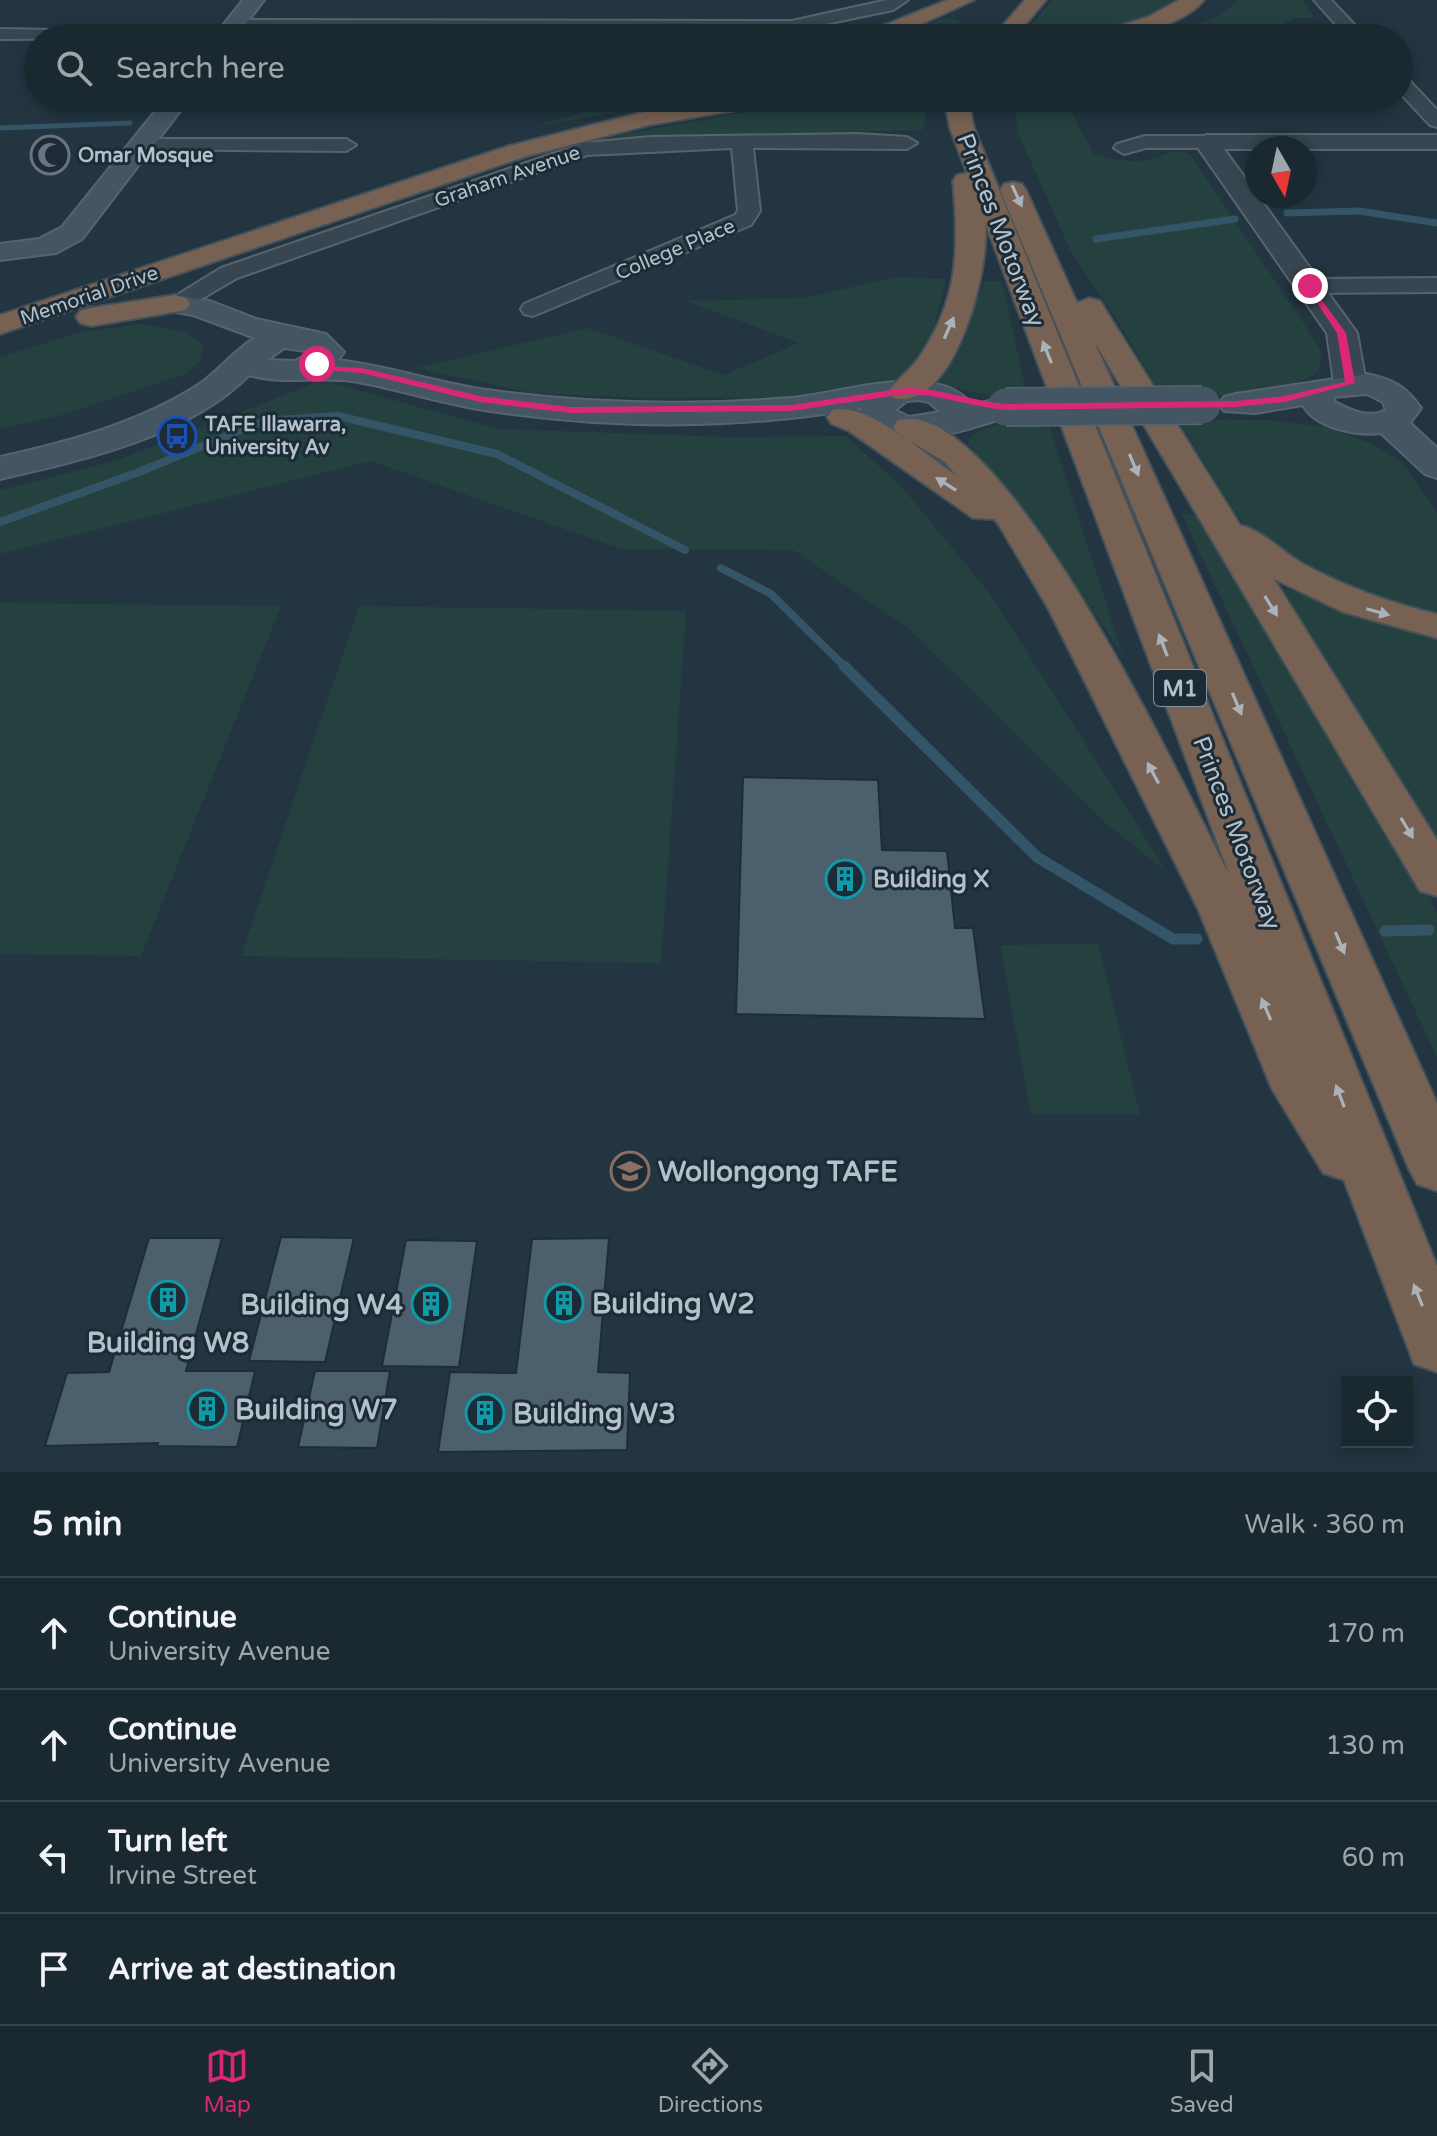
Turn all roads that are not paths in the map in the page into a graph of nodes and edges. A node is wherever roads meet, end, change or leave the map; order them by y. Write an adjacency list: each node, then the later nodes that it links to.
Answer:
1 (254, 0): 9 (main road)
2 (900, 0): 10 (street)
3 (964, 0): 11 (highway)
4 (1019, 0): 12 (highway)
5 (1036, 0): 13 (highway)
6 (1194, 0): 14 (highway)
7 (1214, 0): 15 (highway)
8 (1322, 0): 16 (street)
9 (235, 24)
10 (802, 24)
11 (907, 24)
12 (997, 24)
13 (1015, 24)
14 (1146, 24)
15 (1169, 24)
16 (1345, 24)
17 (0, 34): 18 (street)
18 (24, 34)
19 (1413, 96): 26 (street)
20 (167, 112): 32 (main road)
21 (640, 112): 36 (highway)
22 (684, 112): 36 (highway)
23 (965, 112): 50 (highway, one-way to 23)
24 (967, 112): 63 (highway, Princes Motorway / M1, one-way to 24)
25 (968, 112): 37 (highway, Princes Motorway / M1, one-way to 37)
26 (1437, 121)
27 (523, 123): 36 (highway)
28 (742, 142): 31 (street, Graham Avenue); 40 (street, Graham Avenue); 42 (street, College Place)
29 (1206, 142): 30 (street); 34 (street); 39 (street)
30 (1437, 142)
31 (907, 143)
32 (141, 145): 33 (street); 35 (main road)
33 (346, 145)
34 (1124, 148)
35 (0, 252)
36 (165, 259): 41 (highway, Memorial Drive); 44 (highway, Memorial Drive)
37 (1048, 265): 58 (highway); 62 (highway, Princes Motorway / M1, one-way to 62)
38 (1437, 285): 39 (street)
39 (1310, 286): 48 (street)
40 (175, 304): 43 (main road); 45 (highway)
41 (0, 306)
42 (533, 309)
43 (224, 318): 46 (main road); 47 (main road)
44 (0, 325)
45 (0, 343)
46 (308, 354): 47 (main road); 51 (main road); 55 (main road)
47 (250, 355): 55 (main road)
48 (1335, 387): 49 (main road); 53 (main road); 54 (main road)
49 (1236, 404): 50 (main road, bridge); 53 (main road)
50 (916, 408): 51 (main road); 52 (main road); 59 (highway)
51 (745, 411): 52 (main road)
52 (844, 417): 59 (highway, one-way to 52)
53 (1351, 420): 54 (main road)
54 (1388, 421): 56 (main road)
55 (119, 436): 57 (main road)
56 (1437, 467)
57 (0, 468)
58 (1216, 516): 60 (highway, one-way to 60); 61 (highway, one-way to 61)
59 (1045, 572): 63 (highway, one-way to 59)
60 (1437, 626)
61 (1437, 879)
62 (1437, 1167)
63 (1399, 1247): 64 (highway, Princes Motorway / M1, one-way to 63)
64 (1437, 1344)

